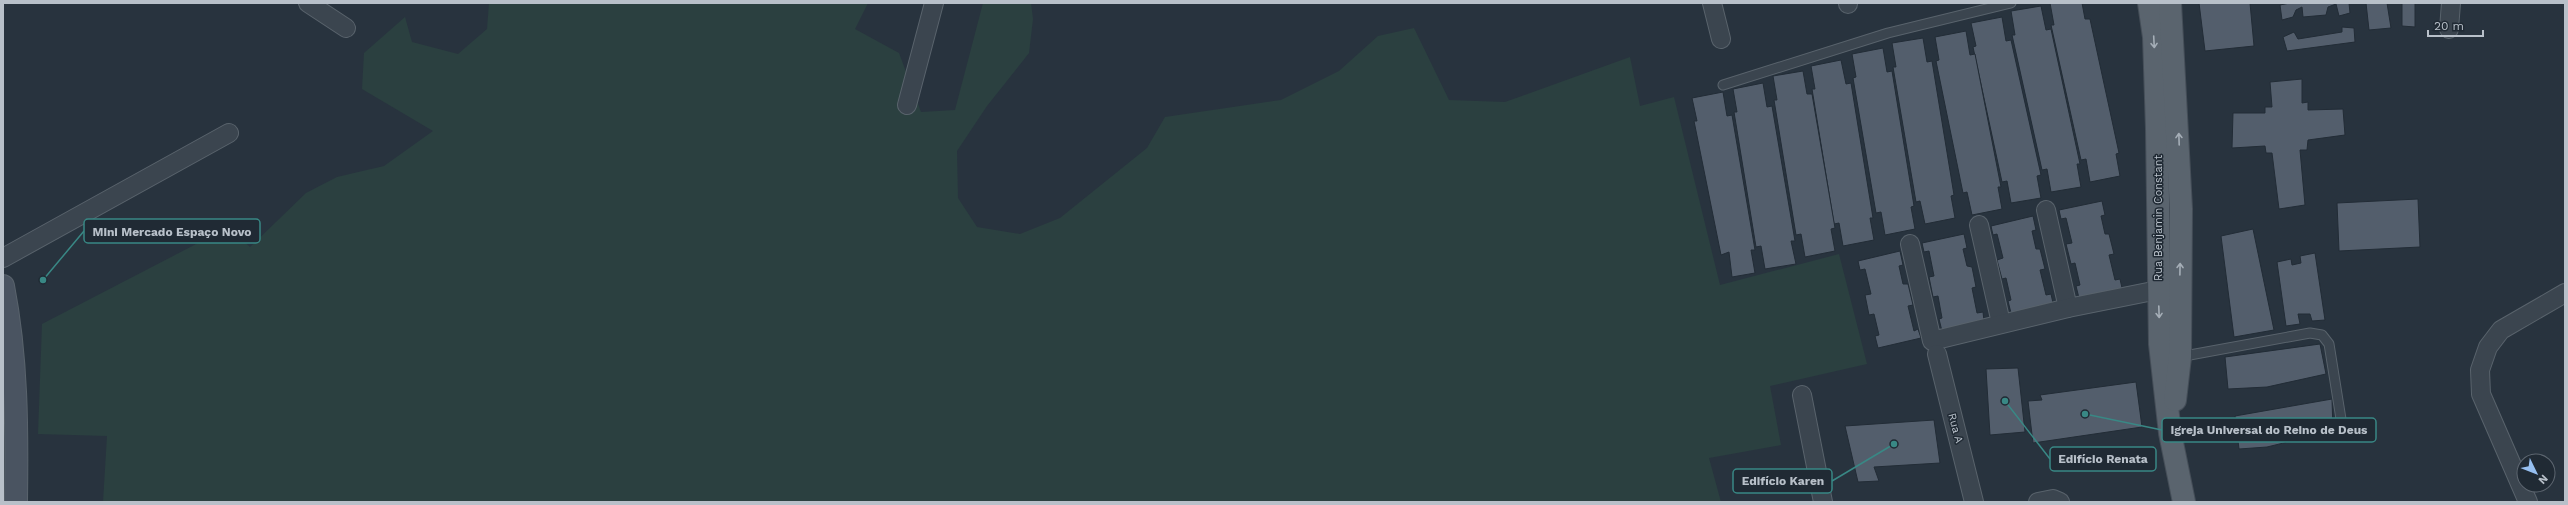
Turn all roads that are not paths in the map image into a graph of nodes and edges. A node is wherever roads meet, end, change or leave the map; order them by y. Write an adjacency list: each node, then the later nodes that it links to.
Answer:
1 (308, 3): 8 (street)
2 (934, 3): 12 (street)
3 (1712, 3): 10 (street)
4 (2011, 3): 11 (lane)
5 (2149, 3): 19 (main road, Rua Benjamin Constant, one-way to 19)
6 (2170, 3): 24 (main road, Rua Benjamin Constant, one-way to 6)
7 (2451, 3): 9 (street)
8 (346, 28)
9 (2449, 29)
10 (1721, 39)
11 (1723, 85)
12 (907, 105)
13 (229, 133): 17 (street)
14 (2046, 210): 21 (street)
15 (1980, 225): 22 (street)
16 (1910, 244): 22 (street)
17 (3, 258)
18 (3, 286): 27 (main road)
19 (2158, 290): 21 (street); 24 (main road, Rua Benjamin Constant, one-way to 24)
20 (2565, 293): 33 (street)
21 (2068, 308): 22 (street)
22 (2001, 323)
23 (1937, 354): 29 (street, Rua A)
24 (2171, 358): 26 (lane); 32 (main road, Rua Benjamin Constant)
25 (1802, 395): 28 (street)
26 (2341, 419)
27 (16, 502)
28 (1823, 502)
29 (1974, 502)
30 (2038, 502): 31 (street)
31 (2060, 502)
32 (2184, 502)
33 (2528, 502)

